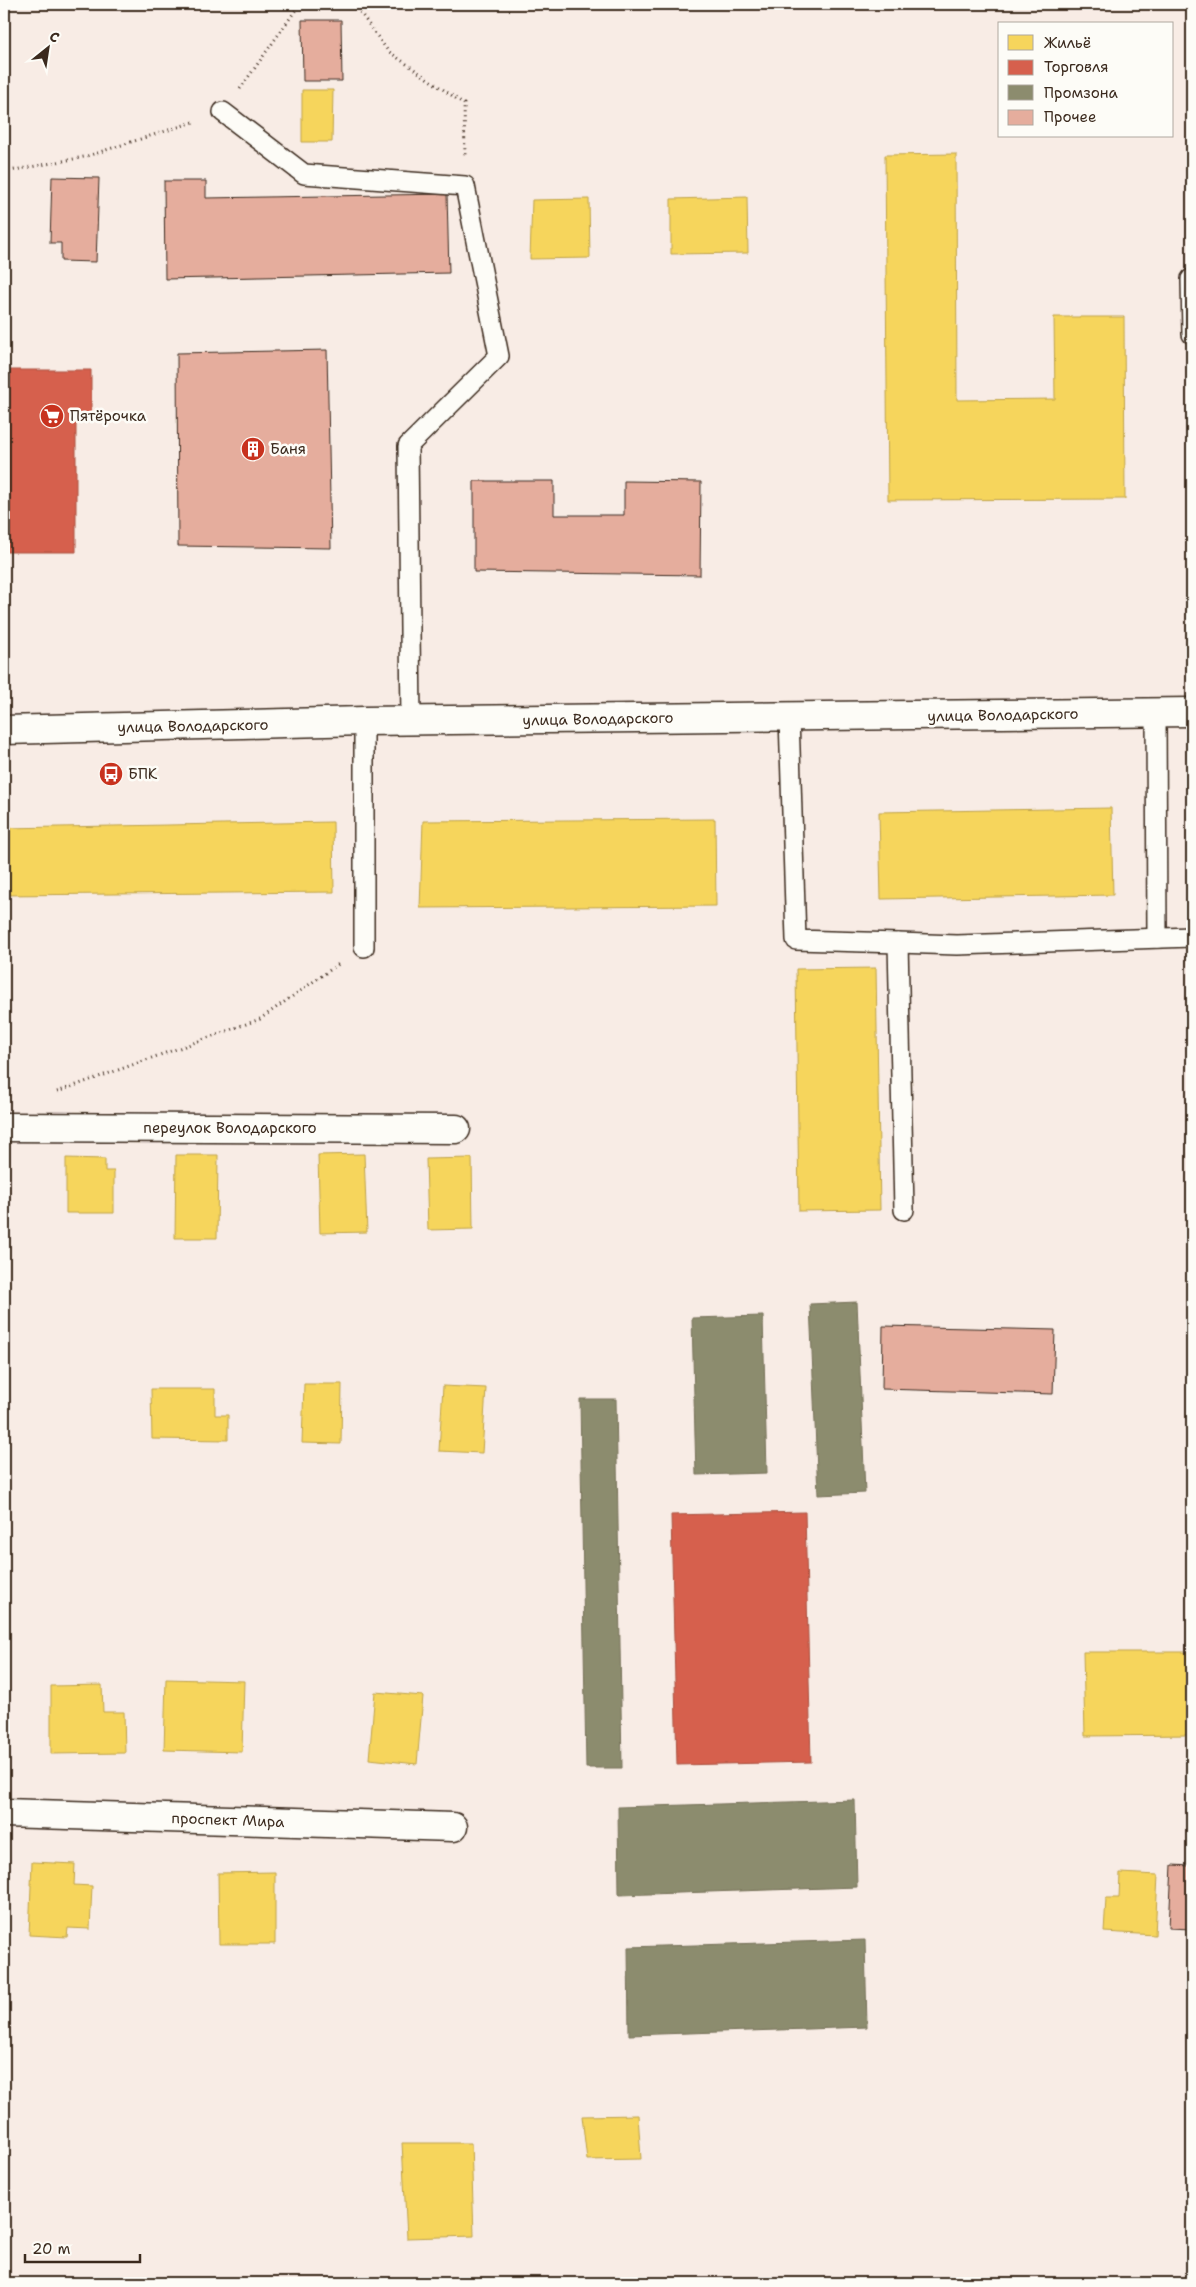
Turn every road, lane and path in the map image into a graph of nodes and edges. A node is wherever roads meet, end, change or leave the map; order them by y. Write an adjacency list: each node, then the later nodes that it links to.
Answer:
1 (354, 4): 5 (path)
2 (223, 112): 5 (lane)
3 (84, 157): 4 (path)
4 (4, 172)
5 (465, 186): 11 (lane)
6 (1191, 279): 7 (lane)
7 (1192, 334)
8 (1192, 712): 9 (main road, улица Володарского)
9 (1156, 713): 10 (main road, улица Володарского); 15 (lane)
10 (789, 717): 11 (main road, улица Володарского); 16 (lane)
11 (411, 721): 12 (main road, улица Володарского)
12 (364, 722): 13 (main road, улица Володарского); 17 (lane)
13 (4, 730)
14 (1192, 936): 15 (lane)
15 (1157, 938): 16 (lane)
16 (898, 943): 21 (lane)
17 (364, 947): 18 (path)
18 (50, 1094)
19 (4, 1127): 20 (main road, переулок Володарского)
20 (456, 1129)
21 (904, 1210)
22 (4, 1813): 23 (main road, проспект Мира)
23 (453, 1827)

